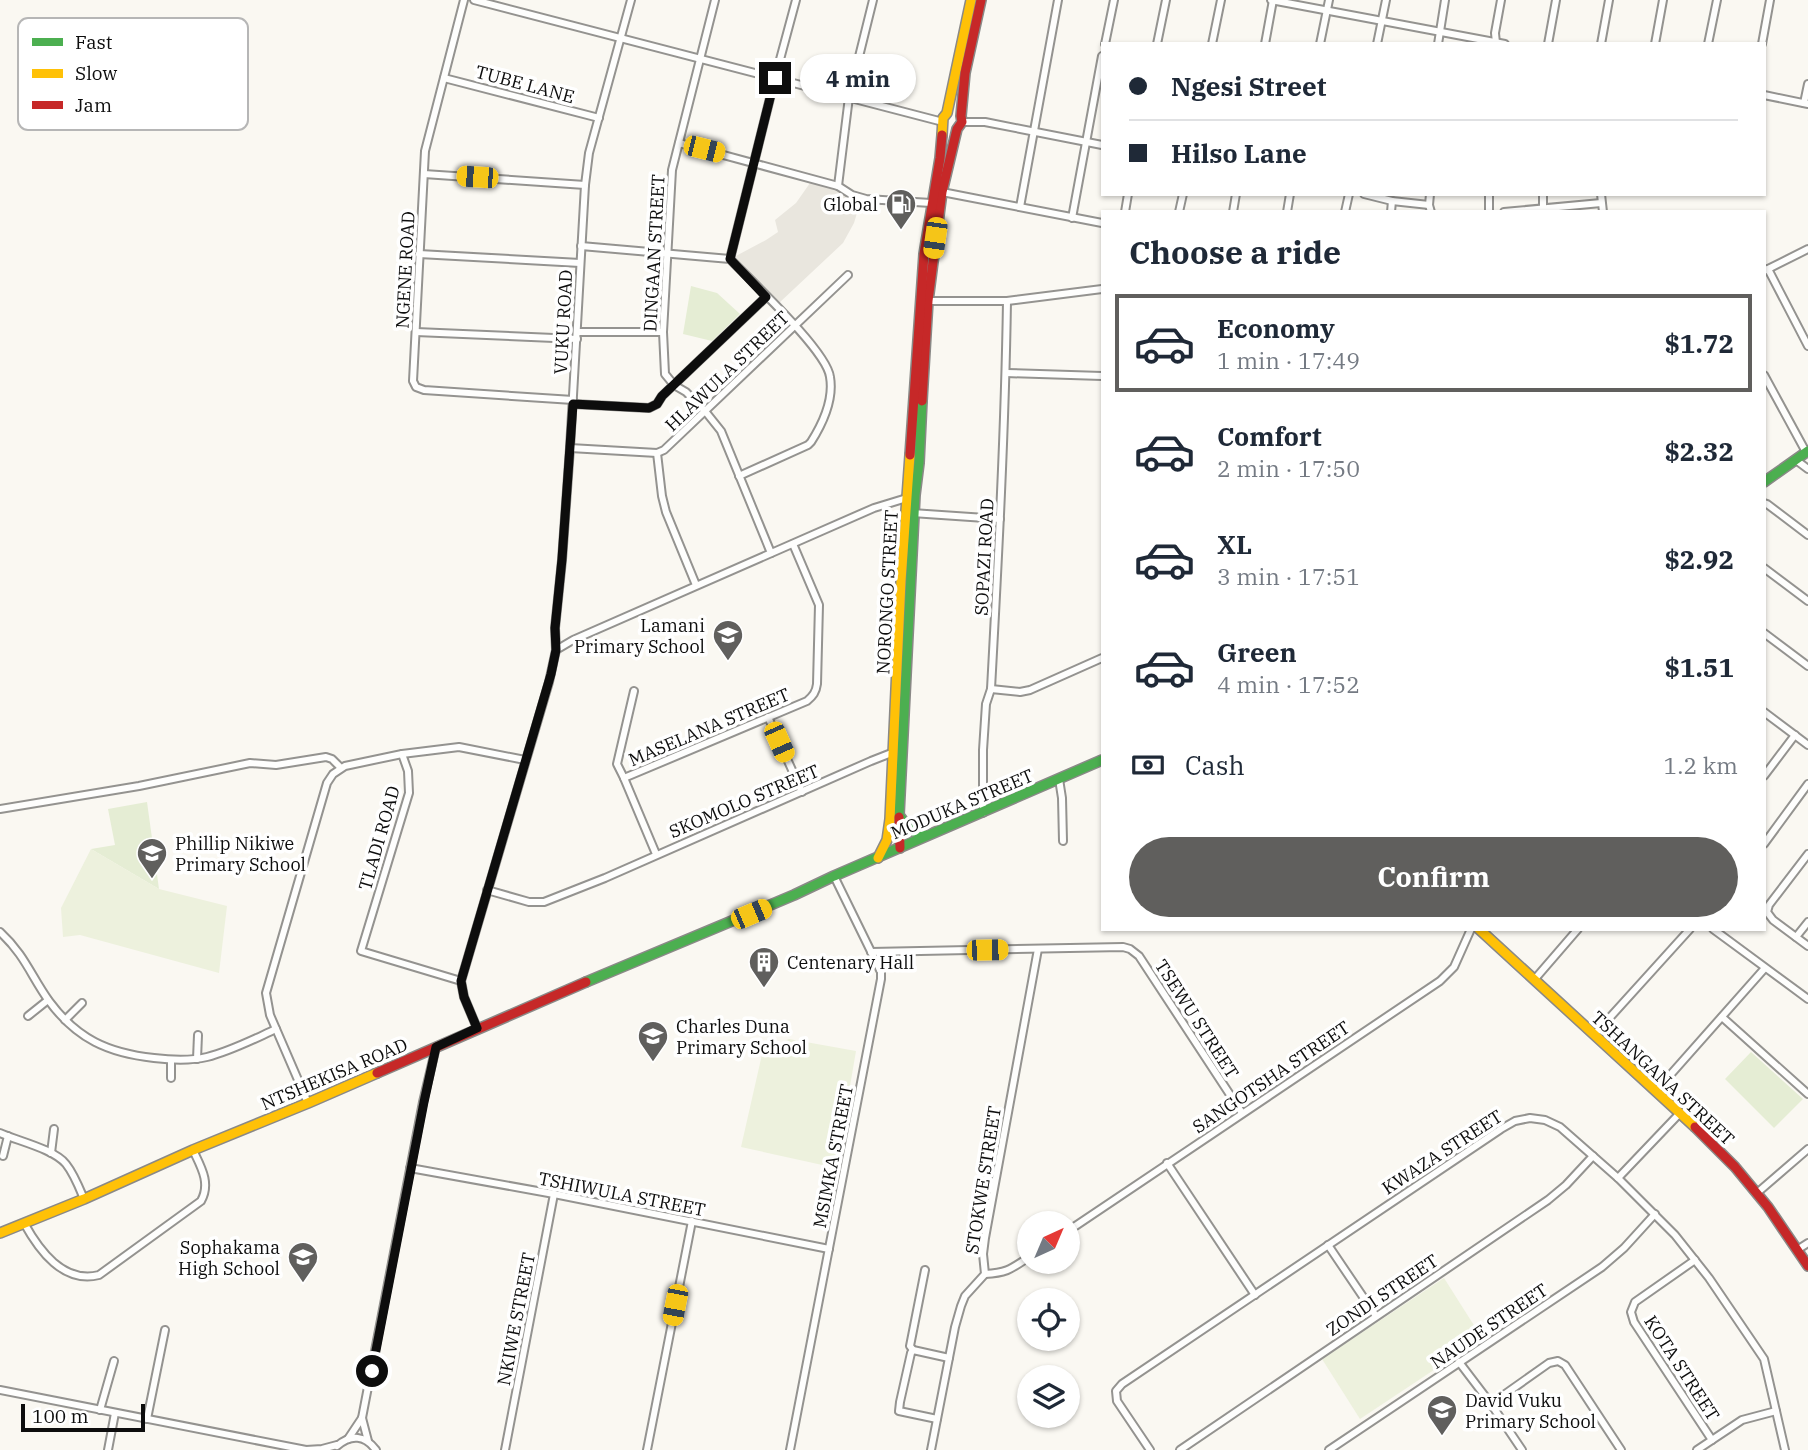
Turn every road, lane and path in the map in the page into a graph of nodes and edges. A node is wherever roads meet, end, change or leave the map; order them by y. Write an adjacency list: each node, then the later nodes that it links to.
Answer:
1 (464, 0): 43 (street, NGENE ROAD)
2 (474, 0): 26 (street)
3 (631, 0): 26 (street, VUKU ROAD)
4 (715, 0): 41 (street, DINGAAN STREET)
5 (796, 0): 44 (street)
6 (873, 0): 47 (street)
7 (971, 0): 50 (street)
8 (981, 0): 51 (street)
9 (1058, 0): 52 (street)
10 (1114, 0): 27 (street)
11 (1166, 0): 28 (street)
12 (1221, 0): 29 (street)
13 (1272, 0): 23 (street); 30 (street)
14 (1329, 0): 23 (street)
15 (1386, 0): 24 (street)
16 (1445, 0): 25 (street)
17 (1501, 0): 35 (street)
18 (1556, 0): 36 (street)
19 (1609, 0): 37 (street)
20 (1663, 0): 38 (street)
21 (1717, 0): 39 (street)
22 (1770, 0): 40 (street)
23 (1327, 10): 24 (street); 31 (street)
24 (1382, 22): 25 (street); 32 (street)
25 (1439, 31): 33 (street); 34 (street)
26 (621, 38): 41 (street); 49 (street, VUKU ROAD)
27 (1105, 42)
28 (1157, 42)
29 (1212, 42)
30 (1265, 42)
31 (1320, 42)
32 (1377, 42)
33 (1438, 42)
34 (1491, 42)
35 (1496, 42)
36 (1548, 42)
37 (1601, 42)
38 (1655, 42)
39 (1708, 42)
40 (1762, 42)
41 (700, 58): 44 (street); 54 (street, DINGAAN STREET)
42 (1101, 61): 53 (street)
43 (444, 78): 49 (street, TUBE LANE); 57 (street, NGENE ROAD)
44 (775, 78): 47 (street); 56 (street)
45 (1808, 84): 48 (street)
46 (1766, 95): 48 (street)
47 (849, 97): 50 (street); 59 (street)
48 (1806, 103)
49 (599, 118): 58 (street, VUKU ROAD)
50 (944, 120): 51 (street); 51 (street); 64 (street)
51 (960, 122): 52 (street); 60 (street)
52 (1033, 131): 53 (street); 66 (street)
53 (1086, 141): 55 (street); 71 (street)
54 (679, 143): 56 (street); 75 (street, DINGAAN STREET)
55 (1101, 145)
56 (755, 162): 59 (street); 77 (street)
57 (424, 174): 58 (street); 76 (street, NGENE ROAD)
58 (584, 185): 73 (street, VUKU ROAD)
59 (838, 186): 64 (street)
60 (942, 192): 66 (street); 84 (street)
61 (1372, 196): 63 (street)
62 (1601, 196): 65 (street)
63 (1392, 201): 67 (street); 68 (street)
64 (931, 203): 85 (street)
65 (1601, 203): 69 (street); 70 (street)
66 (1020, 207): 71 (street)
67 (1430, 209)
68 (1391, 210)
69 (1543, 210)
70 (1602, 210)
71 (1072, 218): 72 (street)
72 (1101, 223)
73 (581, 246): 75 (street); 78 (street, VUKU ROAD)
74 (1808, 249): 79 (street)
75 (668, 253): 77 (street); 88 (street, DINGAAN STREET)
76 (419, 254): 78 (street); 87 (street, NGENE ROAD)
77 (730, 259): 82 (street)
78 (580, 263): 89 (street, VUKU ROAD)
79 (1766, 270): 90 (street)
80 (848, 275): 86 (street, HLAWULA STREET)
81 (1101, 289): 83 (street)
82 (766, 297): 86 (street); 94 (street)
83 (1007, 301): 84 (street); 91 (street, SOPAZI ROAD)
84 (928, 302): 85 (street)
85 (922, 325): 104 (street, NORONGO STREET)
86 (794, 326): 96 (street, HLAWULA STREET); 102 (street)
87 (416, 332): 89 (street); 95 (street, NGENE ROAD)
88 (663, 332): 89 (street); 94 (street, DINGAAN STREET)
89 (577, 336): 95 (street, VUKU ROAD)
90 (1808, 346)
91 (1006, 373): 92 (street); 107 (street, SOPAZI ROAD)
92 (1101, 376)
93 (1766, 378): 98 (street)
94 (674, 385): 95 (street); 96 (street)
95 (573, 402): 97 (street, VUKU ROAD)
96 (705, 411): 99 (street, HLAWULA STREET); 102 (street)
97 (570, 448): 99 (street, HLAWULA STREET); 115 (street, VUKU ROAD)
98 (1807, 452): 100 (street)
99 (657, 453): 112 (street)
100 (1796, 460): 101 (street); 103 (street)
101 (1808, 469)
102 (738, 477): 110 (street)
103 (1766, 481)
104 (911, 496): 106 (street, NORONGO STREET); 109 (street)
105 (1766, 505): 108 (street)
106 (910, 513): 107 (street); 124 (street, NORONGO STREET); 136 (street, NORONGO STREET)
107 (1000, 519): 118 (street, SOPAZI ROAD)
108 (1808, 535)
109 (793, 544): 110 (street); 121 (street, MASELANA STREET)
110 (771, 553): 112 (street)
111 (1766, 570): 113 (street)
112 (696, 585): 115 (street)
113 (1808, 601)
114 (1766, 634): 117 (street)
115 (556, 650): 126 (street, VUKU ROAD)
116 (1101, 658): 118 (street)
117 (1808, 666)
118 (991, 689): 135 (street, SOPAZI ROAD)
119 (634, 691): 130 (street)
120 (1766, 713): 122 (street)
121 (768, 717): 130 (street, MASELANA STREET); 133 (street)
122 (1795, 735): 123 (street); 129 (street)
123 (1808, 745)
124 (894, 752): 133 (street, SKOMOLO STREET); 143 (street, NORONGO STREET)
125 (402, 754): 126 (street); 128 (street, TLADI ROAD); 159 (street, TLADI ROAD)
126 (525, 760): 145 (street, VUKU ROAD)
127 (1101, 760): 131 (street, MODUKA STREET)
128 (341, 768): 134 (street); 167 (street)
129 (1766, 773)
130 (624, 778): 141 (street)
131 (1059, 779): 135 (street, MODUKA STREET); 138 (street)
132 (1808, 784): 139 (street)
133 (802, 792): 141 (street, SKOMOLO STREET)
134 (0, 809)
135 (983, 813): 137 (street, MODUKA STREET)
136 (899, 815): 137 (street); 140 (street, NORONGO STREET)
137 (928, 836): 140 (street, MODUKA STREET)
138 (1063, 841)
139 (1766, 841)
140 (900, 848): 143 (street, MODUKA STREET)
141 (656, 854): 145 (street, SKOMOLO STREET)
142 (1808, 854): 153 (street)
143 (878, 858): 144 (street, MODUKA STREET)
144 (834, 876): 156 (street, MSIMKA STREET); 166 (street, NTSHEKISA ROAD)
145 (487, 890): 159 (street, VUKU ROAD)
146 (1808, 922): 153 (street)
147 (1470, 931): 177 (street, SANGOTSHA STREET)
148 (1481, 931): 158 (street, TSHANGANA STREET)
149 (1576, 931): 158 (street)
150 (1688, 931): 169 (street)
151 (1716, 931): 157 (street)
152 (0, 932): 161 (street)
153 (1796, 937): 154 (street)
154 (1808, 946)
155 (1038, 949): 156 (street, TSEWU STREET); 177 (street, TSEWU STREET); 205 (street, STOKWE STREET)
156 (871, 952): 199 (street, MSIMKA STREET)
157 (1765, 968): 160 (street); 164 (street)
158 (1534, 980): 169 (street, TSHANGANA STREET)
159 (461, 981): 166 (street)
160 (1807, 998)
161 (48, 1000): 163 (street); 165 (street)
162 (82, 1003): 165 (street)
163 (28, 1016)
164 (1722, 1017): 174 (street); 175 (street)
165 (65, 1020): 172 (street)
166 (477, 1028): 170 (street, NTSHEKISA ROAD)
167 (276, 1029): 171 (street); 176 (street)
168 (198, 1035): 171 (street)
169 (1594, 1035): 174 (street, TSHANGANA STREET)
170 (436, 1047): 176 (street, NTSHEKISA ROAD); 187 (street)
171 (197, 1059): 172 (street)
172 (171, 1060): 173 (street)
173 (171, 1078)
174 (1656, 1091): 178 (street, TSHANGANA STREET)
175 (1807, 1092)
176 (308, 1103): 182 (street, NTSHEKISA ROAD)
177 (1242, 1113): 186 (street, SANGOTSHA STREET)
178 (1680, 1113): 188 (street); 189 (street, TSHANGANA STREET)
179 (54, 1129): 183 (street)
180 (4, 1135): 183 (street); 184 (street)
181 (1808, 1149): 189 (street)
182 (193, 1150): 191 (street, NTSHEKISA ROAD); 194 (street)
183 (51, 1153): 191 (street)
184 (3, 1156)
185 (1593, 1156): 188 (street, KWAZA STREET); 198 (street, KWAZA STREET); 207 (street, ZONDI STREET)
186 (1167, 1163): 195 (street, SANGOTSHA STREET); 206 (street)
187 (410, 1168): 190 (street, TSHIWULA STREET); 218 (street)
188 (1618, 1178): 192 (street, KWAZA STREET)
189 (1757, 1193): 200 (street, TSHANGANA STREET)
190 (554, 1194): 193 (street, TSHIWULA STREET); 230 (street, NKIWE STREET)
191 (84, 1199): 194 (street, NTSHEKISA ROAD)
192 (1655, 1214): 201 (street, KWAZA STREET); 212 (street, NAUDE STREET)
193 (692, 1222): 199 (street, TSHIWULA STREET); 231 (street)
194 (24, 1223): 196 (street, NTSHEKISA ROAD)
195 (1080, 1223)
196 (0, 1233)
197 (1808, 1243): 200 (street)
198 (1328, 1245): 206 (street, KWAZA STREET); 207 (street)
199 (829, 1249): 232 (street, MSIMKA STREET)
200 (1797, 1250): 203 (street, TSHANGANA STREET)
201 (1695, 1260): 216 (street, KWAZA STREET); 223 (street, KOTA STREET)
202 (1017, 1265): 205 (street)
203 (1808, 1266)
204 (925, 1270): 209 (street)
205 (985, 1274): 210 (street, STOKWE STREET)
206 (1255, 1295): 234 (street, KWAZA STREET)
207 (1376, 1316): 235 (street, ZONDI STREET)
208 (165, 1330): 219 (street)
209 (913, 1350): 210 (street); 220 (street)
210 (950, 1358): 220 (street, STOKWE STREET)
211 (114, 1361): 215 (street)
212 (1459, 1362): 214 (street); 236 (street, NAUDE STREET)
213 (0, 1390): 215 (street)
214 (1491, 1404): 237 (street); 238 (street)
215 (100, 1410): 217 (street)
216 (1776, 1411): 223 (street); 240 (street, KWAZA STREET)
217 (115, 1413): 219 (street); 226 (street)
218 (362, 1418): 221 (street); 224 (street)
219 (147, 1419): 222 (street)
220 (937, 1419): 233 (street, STOKWE STREET)
221 (348, 1438): 224 (street); 225 (street)
222 (251, 1440): 227 (street); 228 (street)
223 (1712, 1440): 239 (street)
224 (368, 1441): 229 (street)
225 (336, 1448): 228 (street)
226 (108, 1450)
227 (249, 1450)
228 (306, 1450)
229 (376, 1450)
230 (505, 1450)
231 (647, 1450)
232 (790, 1450)
233 (931, 1450)
234 (1150, 1450)
235 (1180, 1450)
236 (1329, 1450)
237 (1522, 1450)
238 (1621, 1450)
239 (1697, 1450)
240 (1785, 1450)

